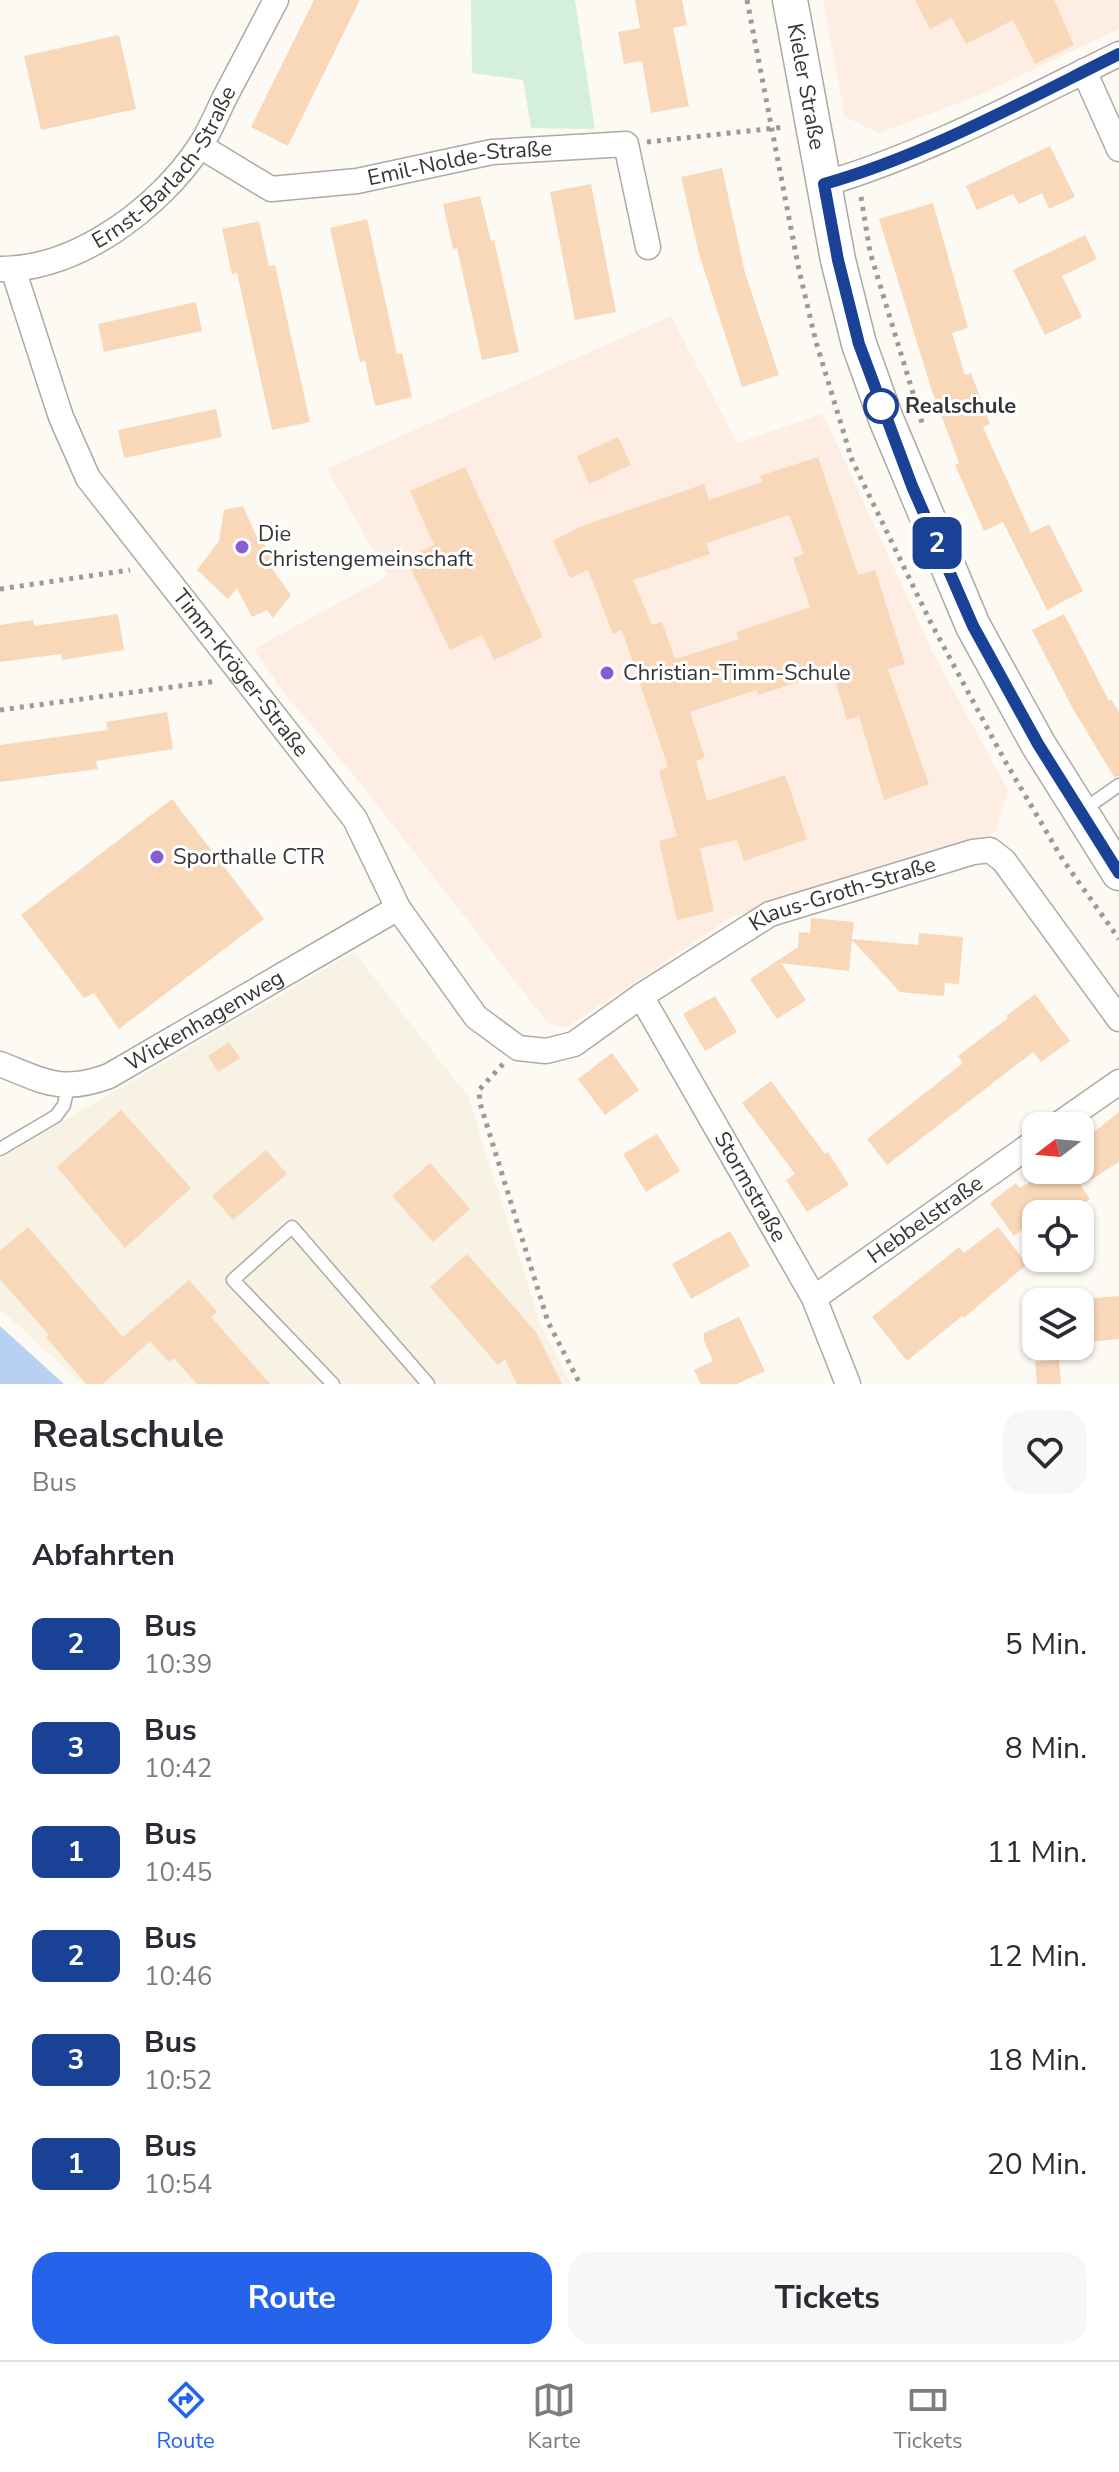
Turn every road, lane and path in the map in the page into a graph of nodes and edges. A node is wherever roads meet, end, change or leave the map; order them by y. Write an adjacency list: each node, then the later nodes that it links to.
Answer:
1 (276, 0): 7 (street, Ernst-Barlach-Straße)
2 (790, 0): 5 (main road, Kieler Straße)
3 (1119, 54): 4 (street)
4 (1084, 71): 8 (street); 9 (street)
5 (814, 124): 6 (path); 10 (main road, Kieler Straße)
6 (626, 144): 7 (street, Emil-Nolde-Straße); 11 (street)
7 (200, 146): 12 (street, Ernst-Barlach-Straße)
8 (1119, 149)
9 (857, 174): 10 (street); 13 (path)
10 (824, 184): 19 (main road, Kieler Straße)
11 (648, 247)
12 (6, 269): 14 (street, Timm-Kröger-Straße)
13 (927, 440)
14 (157, 566): 15 (path); 16 (street, Timm-Kröger-Straße)
15 (0, 589)
16 (244, 678): 17 (path); 21 (street, Timm-Kröger-Straße)
17 (0, 710)
18 (1119, 785): 19 (lane)
19 (1080, 813): 20 (main road, Kieler Straße)
20 (1119, 873)
21 (398, 908): 24 (street, Timm-Kröger-Straße); 27 (street, Wickenhagenweg)
22 (641, 996): 23 (street, Klaus-Groth-Straße); 24 (street, Klaus-Groth-Straße); 31 (street, Stormstraße)
23 (1119, 1019)
24 (518, 1048): 34 (path)
25 (0, 1064): 27 (street, Wickenhagenweg)
26 (1119, 1082): 28 (street)
27 (68, 1086): 29 (lane)
28 (1076, 1112)
29 (0, 1149)
30 (1022, 1151): 31 (street, Hebbelstraße)
31 (814, 1298): 35 (street, Stormstraße)
32 (333, 1384): 33 (lane)
33 (428, 1384)
34 (580, 1384)
35 (848, 1384)

